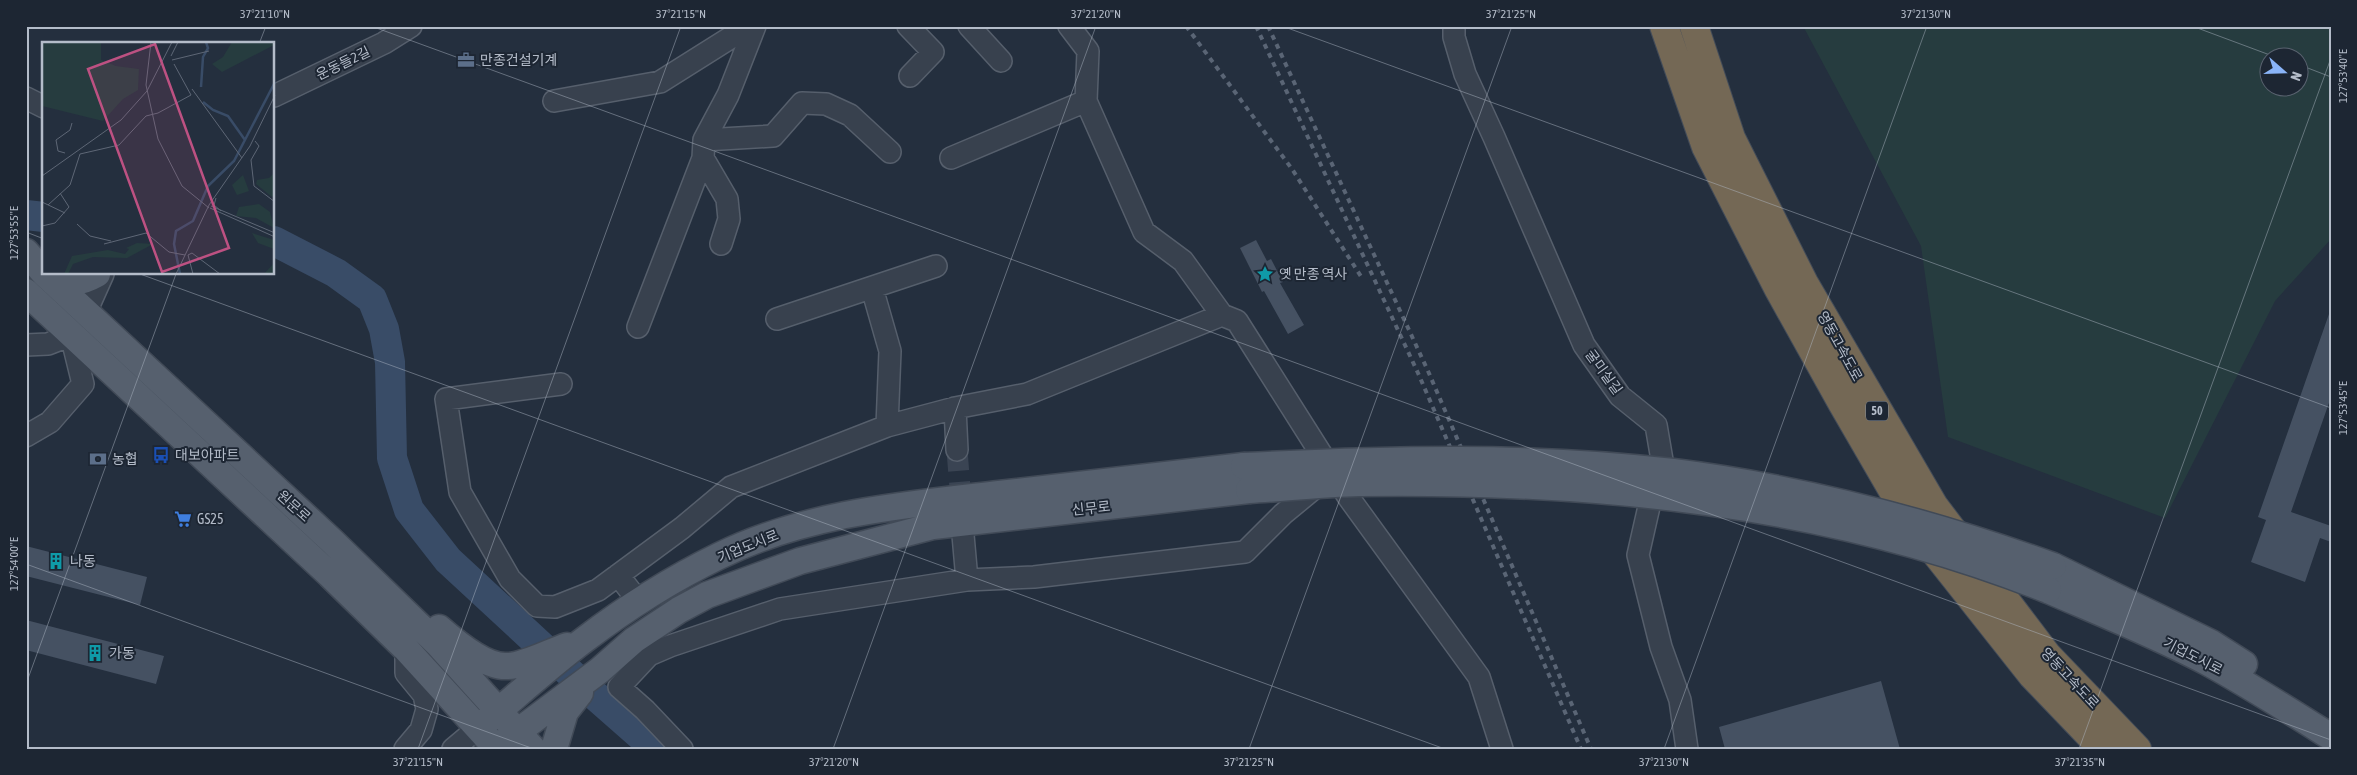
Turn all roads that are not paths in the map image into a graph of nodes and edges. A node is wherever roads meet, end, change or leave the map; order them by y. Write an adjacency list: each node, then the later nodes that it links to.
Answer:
1 (411, 26): 12 (street, 운동들2길)
2 (749, 26): 14 (street)
3 (754, 26): 17 (street)
4 (908, 26): 11 (street)
5 (970, 26): 10 (street)
6 (1069, 26): 15 (street)
7 (1454, 26): 60 (street, 굴미실길)
8 (1664, 26): 61 (highway, 영동고속도로 / 50)
9 (1694, 26): 62 (highway, 영동고속도로 / 50)
10 (1001, 62)
11 (910, 76)
12 (275, 96)
13 (26, 98): 16 (street)
14 (554, 101)
15 (1086, 101): 19 (street); 29 (street)
16 (42, 106)
17 (704, 149): 18 (street); 20 (street); 31 (street)
18 (890, 152)
19 (950, 158)
20 (721, 244)
21 (936, 266): 26 (street)
22 (47, 275): 28 (main road, 원문로)
23 (52, 275): 24 (main road)
24 (95, 275)
25 (103, 275): 28 (street)
26 (872, 288): 30 (street); 36 (street)
27 (26, 292): 32 (main road, 원문로)
28 (86, 312): 32 (main road); 42 (main road, 원문로)
29 (1222, 315): 35 (street); 39 (street)
30 (777, 319)
31 (638, 327)
32 (71, 335): 33 (street); 37 (street); 48 (main road, 원문로)
33 (26, 345)
34 (561, 384): 43 (street)
35 (954, 408): 36 (street); 38 (street)
36 (887, 426): 43 (street)
37 (26, 436)
38 (957, 450)
39 (1333, 473): 45 (street); 59 (street)
40 (932, 514): 44 (main road, 신무로, bridge); 46 (main road, 기업도시로); 49 (main road)
41 (963, 535): 45 (street)
42 (366, 574): 47 (main road); 50 (main road, 원문로)
43 (618, 575): 46 (street)
44 (2050, 578): 51 (main road, 기업도시로); 53 (main road, 기업도시로)
45 (967, 580): 49 (street)
46 (639, 602): 47 (main road, 기업도시로)
47 (584, 640): 50 (main road)
48 (406, 648): 52 (main road, 원문로); 55 (street)
49 (641, 648): 54 (main road); 58 (street)
50 (507, 704): 52 (main road); 54 (main road, 원문로)
51 (2331, 715)
52 (478, 728): 56 (street); 57 (main road, 원문로)
53 (2331, 737)
54 (539, 738): 57 (main road)
55 (405, 749)
56 (453, 749)
57 (496, 749)
58 (682, 749)
59 (1502, 749)
60 (1687, 749)
61 (2103, 749)
62 (2137, 749)

